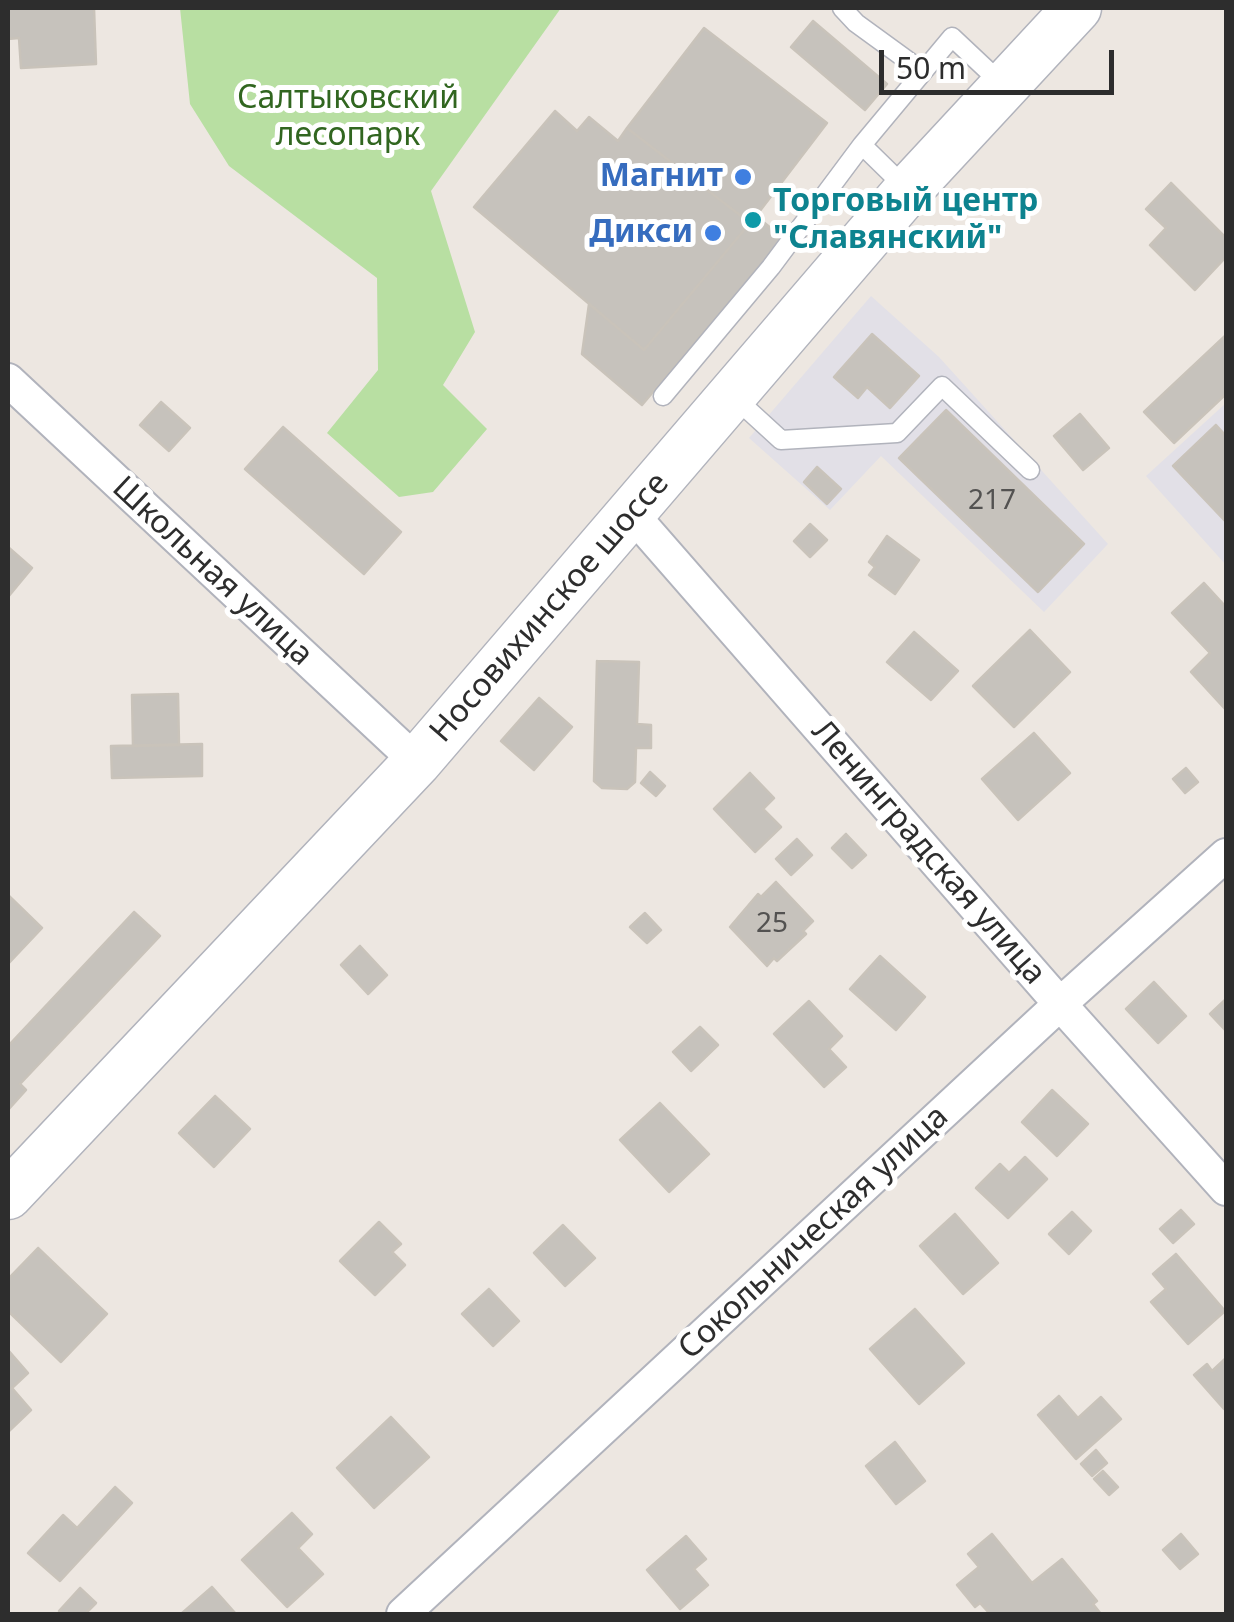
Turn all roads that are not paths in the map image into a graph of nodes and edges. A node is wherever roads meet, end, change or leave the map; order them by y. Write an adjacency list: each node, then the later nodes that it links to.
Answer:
1 (842, 8): 3 (lane)
2 (1077, 8): 4 (main road, Носовихинское шоссе)
3 (922, 70): 4 (lane); 5 (lane)
4 (1003, 84): 6 (main road, Носовихинское шоссе)
5 (862, 144): 6 (lane); 8 (lane)
6 (908, 190): 9 (main road, Носовихинское шоссе)
7 (8, 380): 12 (street, Школьная улица)
8 (663, 396)
9 (734, 397): 10 (lane); 11 (main road, Носовихинское шоссе)
10 (1030, 470)
11 (632, 514): 12 (main road, Носовихинское шоссе); 14 (street, Ленинградская улица)
12 (417, 762): 16 (main road, Носовихинское шоссе)
13 (1226, 854): 14 (street, Сокольническая улица)
14 (1060, 1004): 15 (street, Ленинградская улица); 17 (street, Сокольническая улица)
15 (1226, 1189)
16 (8, 1195)
17 (403, 1614)

